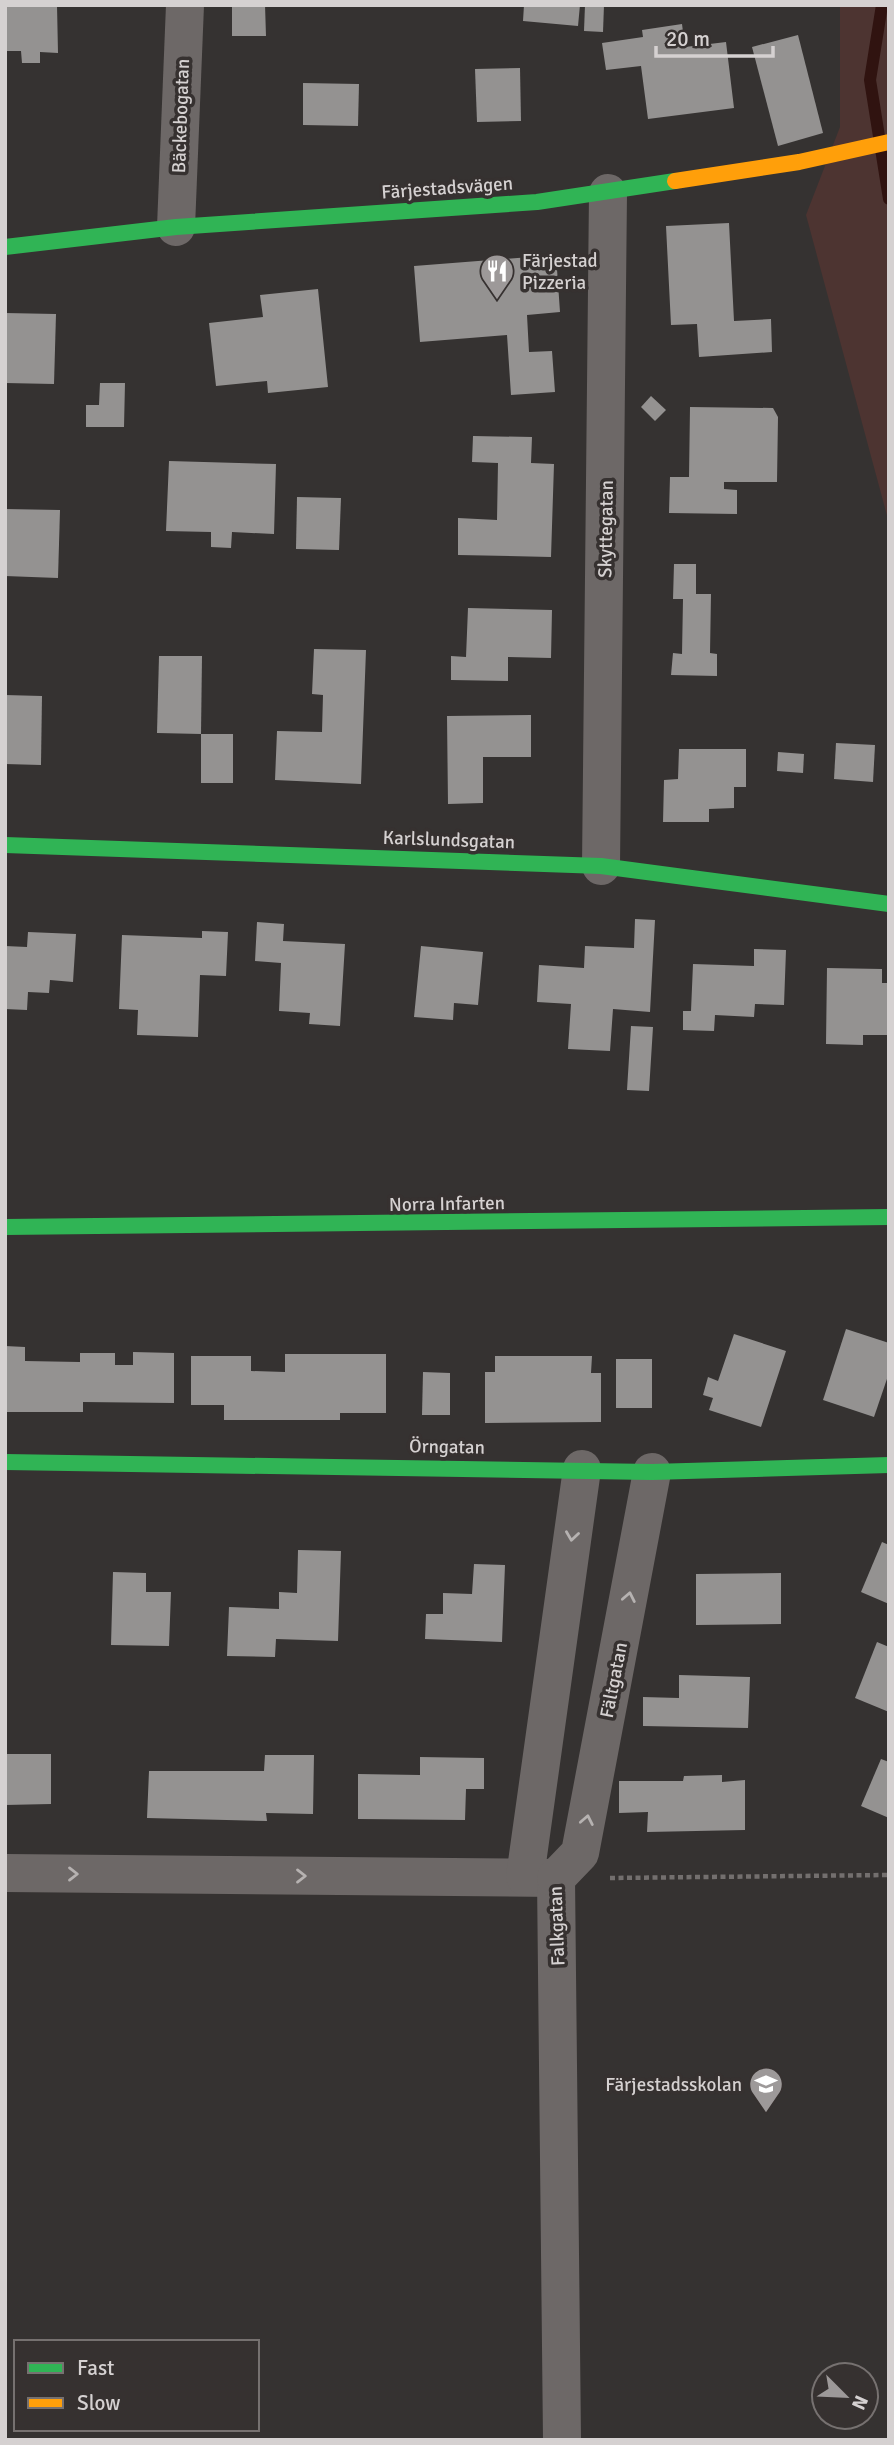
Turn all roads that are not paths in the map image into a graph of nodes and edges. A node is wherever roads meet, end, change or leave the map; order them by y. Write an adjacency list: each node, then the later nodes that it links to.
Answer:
1 (185, 5): 4 (street, Bäckebogatan)
2 (889, 142): 3 (street, Färjestadsvägen)
3 (608, 193): 4 (street, Färjestadsvägen); 7 (street, Skyttegatan)
4 (176, 227): 5 (street, Färjestadsvägen)
5 (5, 247)
6 (5, 845): 7 (street, Karlslundsgatan)
7 (601, 866): 8 (street, Karlslundsgatan)
8 (889, 904)
9 (889, 1217): 10 (street, Norra Infarten)
10 (5, 1227)
11 (5, 1462): 13 (street, Örngatan)
12 (889, 1465): 14 (street, Örngatan)
13 (582, 1469): 14 (street, Örngatan); 16 (street, one-way to 16)
14 (652, 1472): 16 (street, Fältgatan, one-way to 14)
15 (5, 1873): 16 (street, Falkgatan, one-way to 16)
16 (540, 1878): 17 (street, Falkgatan)
17 (562, 2440)

